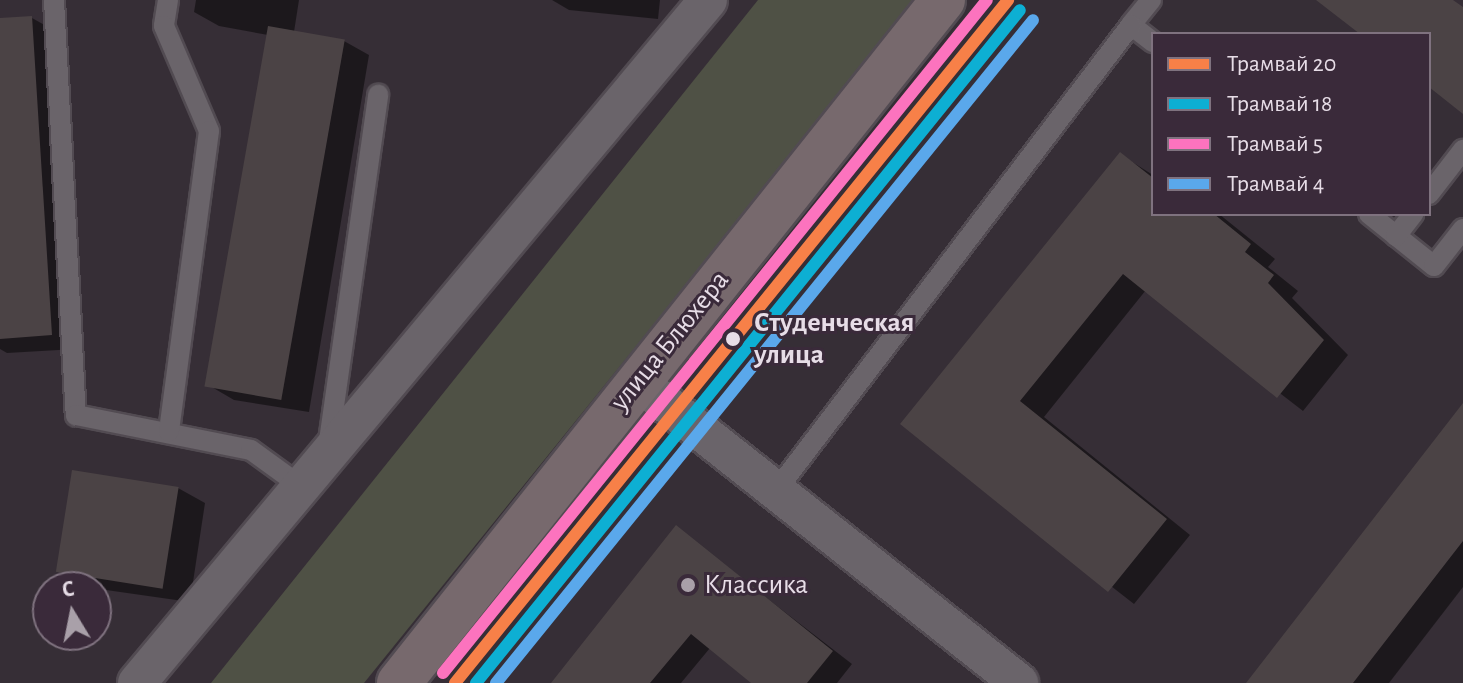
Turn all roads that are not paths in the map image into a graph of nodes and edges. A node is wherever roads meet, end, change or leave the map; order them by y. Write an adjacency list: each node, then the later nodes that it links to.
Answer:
1 (54, 0): 16 (lane)
2 (168, 0): 16 (lane)
3 (708, 0): 17 (street)
4 (943, 0): 15 (main road, улица Блюхера)
5 (1151, 0): 6 (lane)
6 (1131, 25): 7 (lane); 19 (lane)
7 (1151, 40)
8 (378, 95): 17 (lane)
9 (1463, 150): 10 (lane)
10 (1431, 191)
11 (1371, 216): 14 (lane)
12 (1411, 216): 14 (lane)
13 (1463, 229): 14 (lane)
14 (1396, 236)
15 (637, 381): 19 (street); 21 (main road, улица Блюхера)
16 (169, 431): 18 (lane)
17 (326, 457): 18 (street)
18 (302, 487): 20 (street)
19 (775, 492): 22 (street)
20 (137, 683)
21 (399, 683)
22 (1019, 683)

